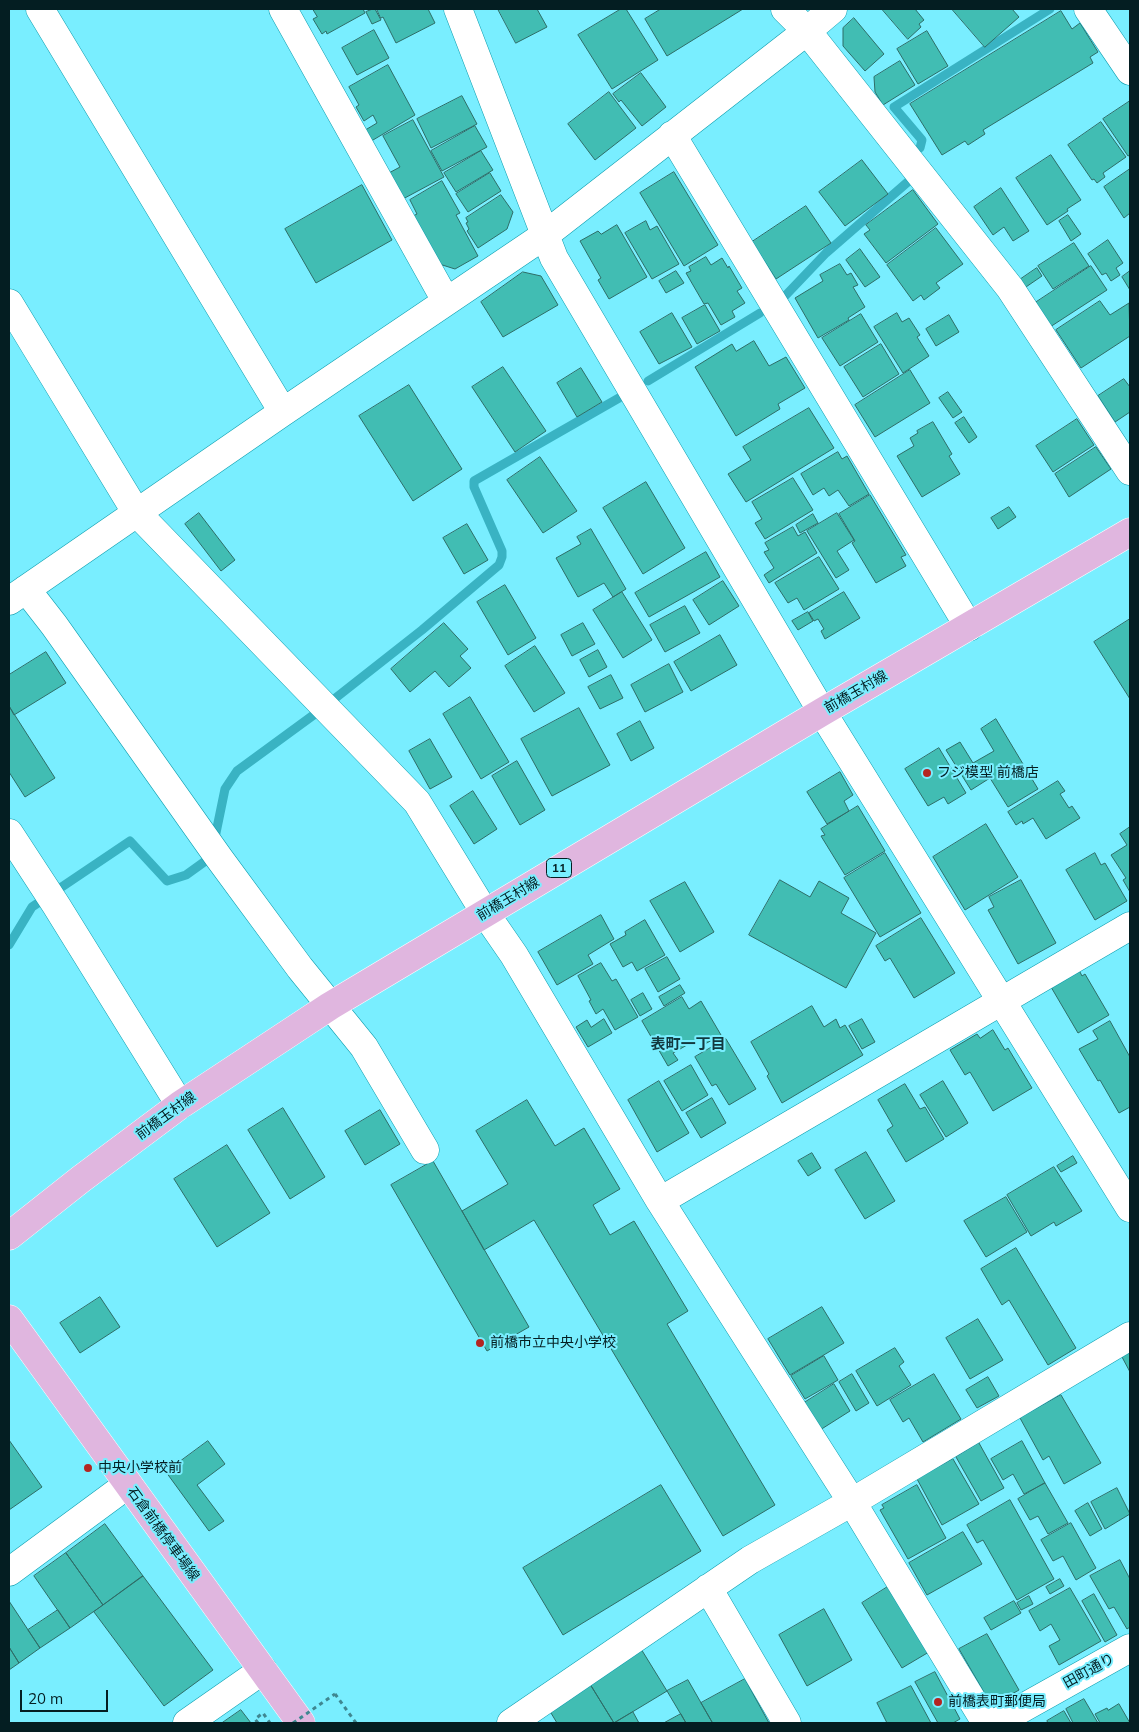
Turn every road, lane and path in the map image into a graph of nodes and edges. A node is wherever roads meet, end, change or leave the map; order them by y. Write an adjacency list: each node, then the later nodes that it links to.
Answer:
1 (40, 9): 13 (street)
2 (283, 9): 11 (street)
3 (458, 9): 10 (street)
4 (785, 9): 7 (street)
5 (833, 9): 7 (street)
6 (1088, 9): 8 (street)
7 (807, 31): 9 (street); 14 (street)
8 (1130, 71)
9 (672, 135): 10 (street); 18 (street)
10 (544, 235): 11 (street); 19 (street)
11 (446, 301): 13 (street)
12 (9, 303): 15 (street)
13 (283, 412): 15 (street)
14 (1130, 471)
15 (136, 512): 17 (street); 21 (street)
16 (1130, 532): 18 (main road, 前橋玉村線 / 11)
17 (17, 595): 24 (street)
18 (968, 627): 19 (main road, 前橋玉村線 / 11)
19 (822, 712): 21 (main road, 前橋玉村線 / 11); 23 (street)
20 (9, 833): 25 (street)
21 (485, 913): 24 (main road, 前橋玉村線 / 11); 27 (street)
22 (1130, 926): 23 (street)
23 (1002, 1002): 27 (street); 28 (street)
24 (330, 1006): 25 (main road, 前橋玉村線 / 11); 26 (street)
25 (180, 1105): 29 (main road, 前橋玉村線 / 11)
26 (425, 1150)
27 (660, 1201): 33 (street)
28 (1130, 1208)
29 (9, 1236)
30 (9, 1319): 32 (main road, 石倉前橋停車場線)
31 (1130, 1336): 33 (street)
32 (127, 1485): 34 (street); 37 (main road, 石倉前橋停車場線)
33 (852, 1502): 35 (street); 46 (street)
34 (9, 1572)
35 (708, 1588): 44 (street); 45 (street)
36 (1130, 1648): 47 (street, 田町通り)
37 (263, 1670): 38 (street); 42 (main road, 石倉前橋停車場線)
38 (187, 1723)
39 (258, 1723): 40 (path, bridge)
40 (270, 1723)
41 (294, 1723): 43 (path, bridge)
42 (301, 1723)
43 (356, 1723)
44 (512, 1723)
45 (786, 1723)
46 (986, 1723)
47 (996, 1723)

